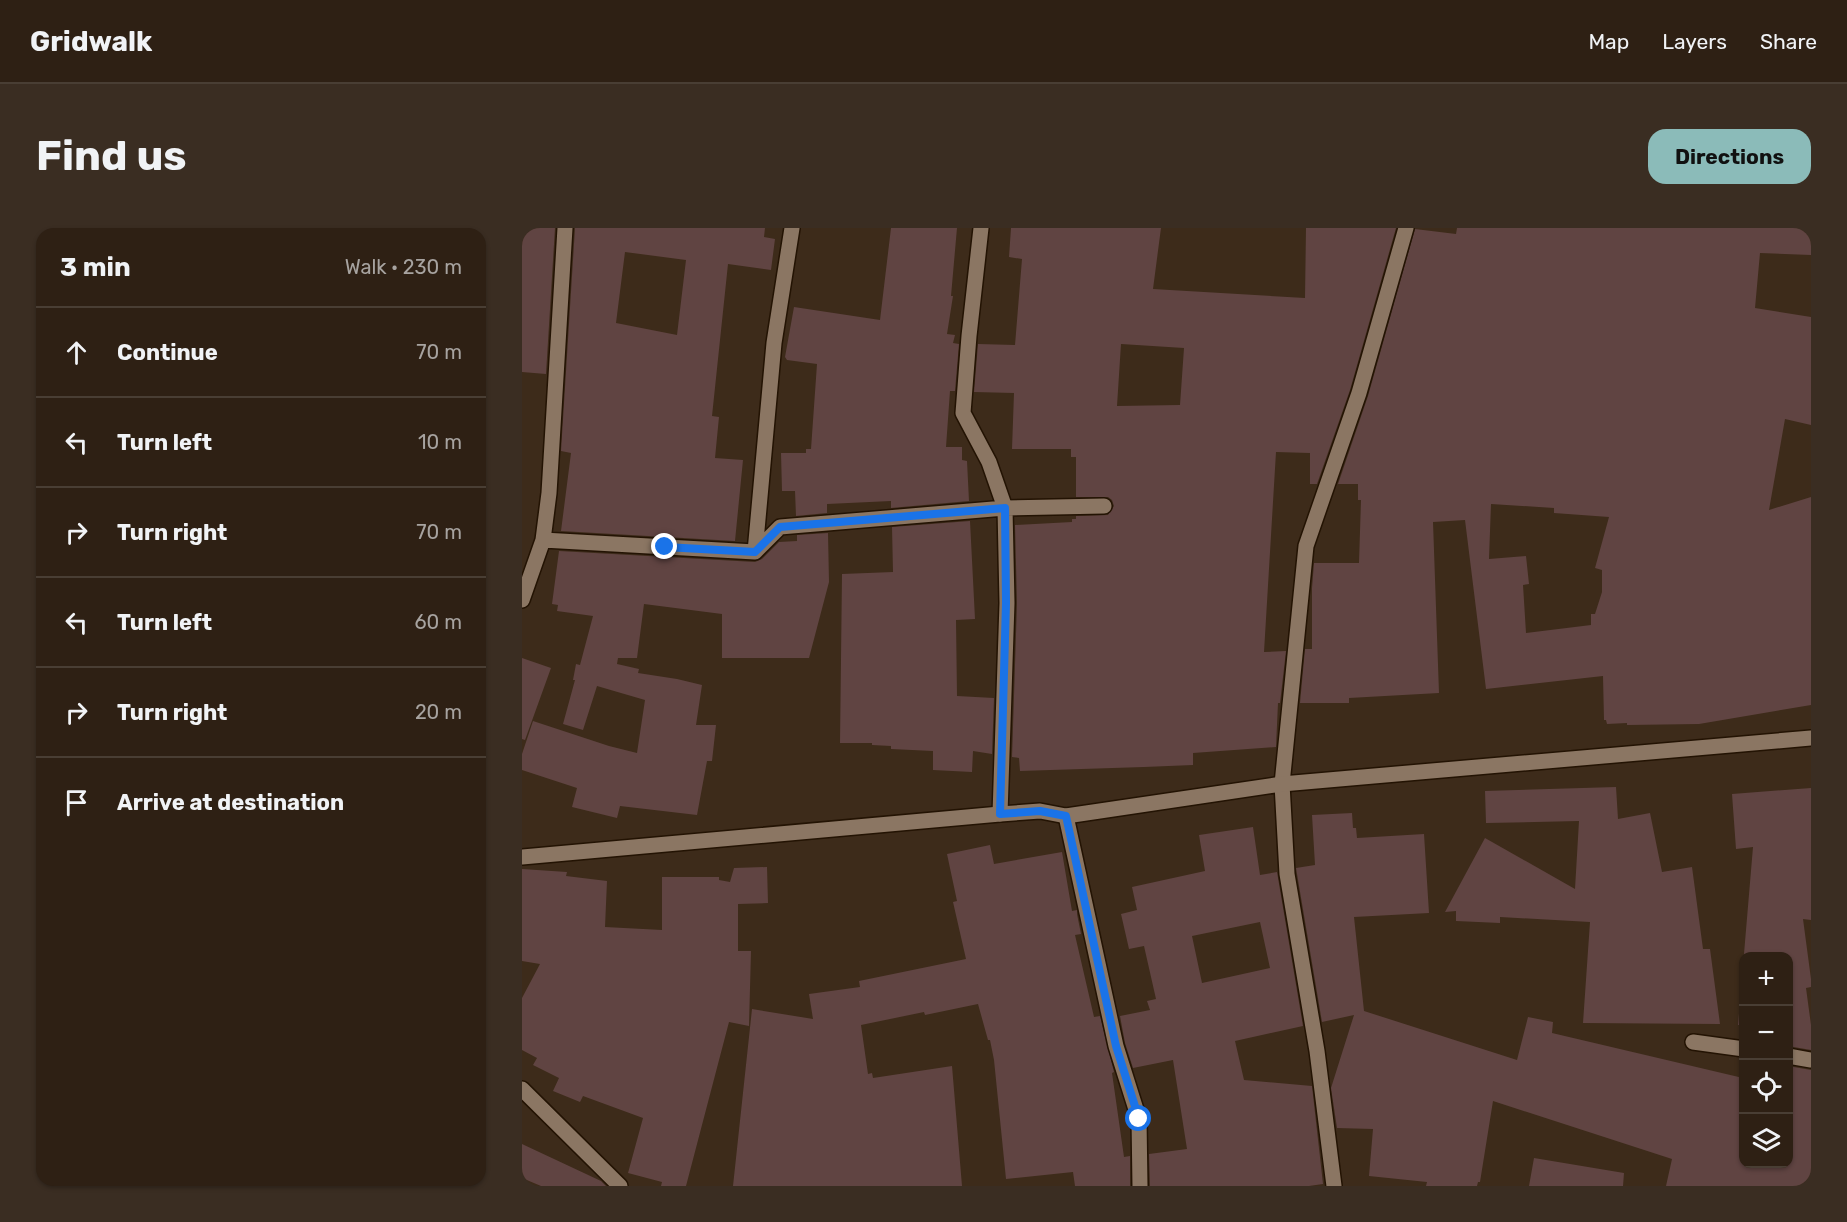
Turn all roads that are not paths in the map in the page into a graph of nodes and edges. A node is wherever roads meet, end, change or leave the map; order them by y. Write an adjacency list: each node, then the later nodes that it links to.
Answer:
1 (565, 228): 7 (street)
2 (792, 228): 8 (street)
3 (981, 228): 6 (street)
4 (1407, 228): 11 (street)
5 (1104, 506): 6 (street)
6 (1005, 508): 8 (street); 12 (street)
7 (543, 540): 8 (street); 9 (street)
8 (755, 552)
9 (522, 600)
10 (1811, 738): 11 (street)
11 (1282, 784): 13 (street); 22 (street)
12 (1000, 814): 13 (street); 14 (street)
13 (1066, 816): 21 (street)
14 (522, 857)
15 (1694, 1042): 16 (street)
16 (1739, 1048)
17 (1793, 1057): 18 (street)
18 (1811, 1060)
19 (522, 1089): 20 (street)
20 (620, 1186)
21 (1140, 1186)
22 (1334, 1186)

